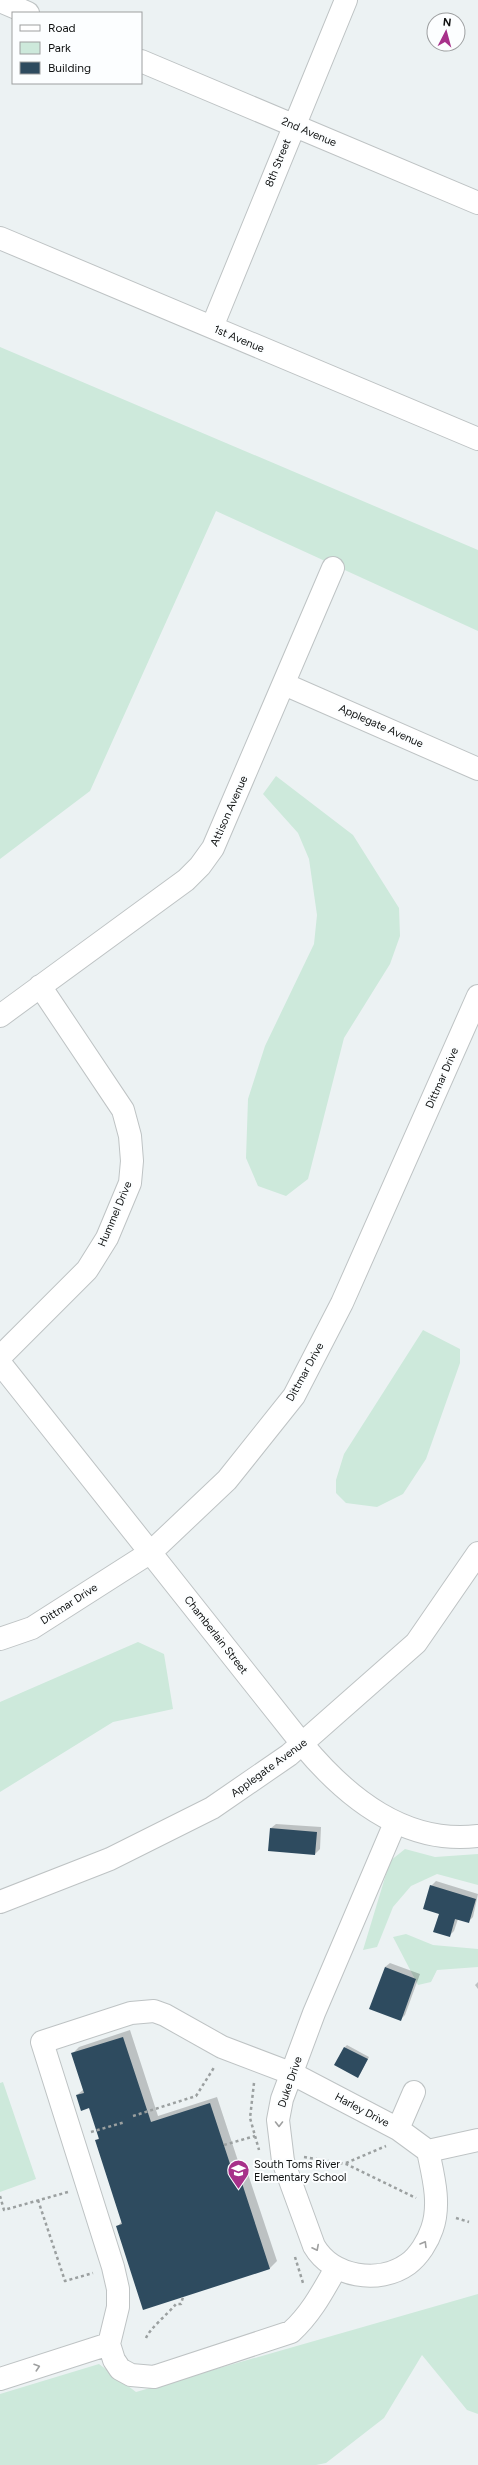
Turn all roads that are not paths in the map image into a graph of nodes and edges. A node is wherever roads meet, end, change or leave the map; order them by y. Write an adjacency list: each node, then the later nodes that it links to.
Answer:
1 (346, 0): 5 (street, 8th Street)
2 (0, 1): 3 (street)
3 (26, 12)
4 (142, 61): 5 (street, 2nd Avenue)
5 (294, 126): 6 (street, 2nd Avenue); 8 (street, 8th Street)
6 (478, 204)
7 (0, 238): 8 (street, 1st Avenue)
8 (212, 327): 9 (street, 1st Avenue)
9 (478, 439)
10 (334, 568): 11 (street, Attison Avenue)
11 (284, 684): 12 (street, Applegate Avenue); 13 (street, Attison Avenue)
12 (478, 769)
13 (40, 986): 15 (street, Attison Avenue); 16 (street, Hummel Drive)
14 (478, 996): 18 (street, Dittmar Drive)
15 (0, 1016)
16 (0, 1356)
17 (0, 1363): 18 (street, Chamberlain Street)
18 (151, 1552): 20 (street, Dittmar Drive); 21 (street, Chamberlain Street)
19 (478, 1553): 21 (street, Applegate Avenue)
20 (0, 1639)
21 (303, 1745): 22 (street, Chamberlain Street); 24 (street, Applegate Avenue)
22 (395, 1824): 23 (street, Chamberlain Street); 25 (street, Duke Drive)
23 (478, 1836)
24 (0, 1902)
25 (293, 2074): 27 (street, Harley Drive); 30 (street, Duke Drive, one-way to 30); 31 (street, Harley Drive)
26 (414, 2092): 27 (street)
27 (396, 2136): 29 (street, Harley Drive)
28 (478, 2140): 29 (street)
29 (428, 2151): 30 (street, Duke Drive, one-way to 29)
30 (336, 2268): 31 (street)
31 (109, 2344): 32 (street, one-way to 31)
32 (0, 2379)

